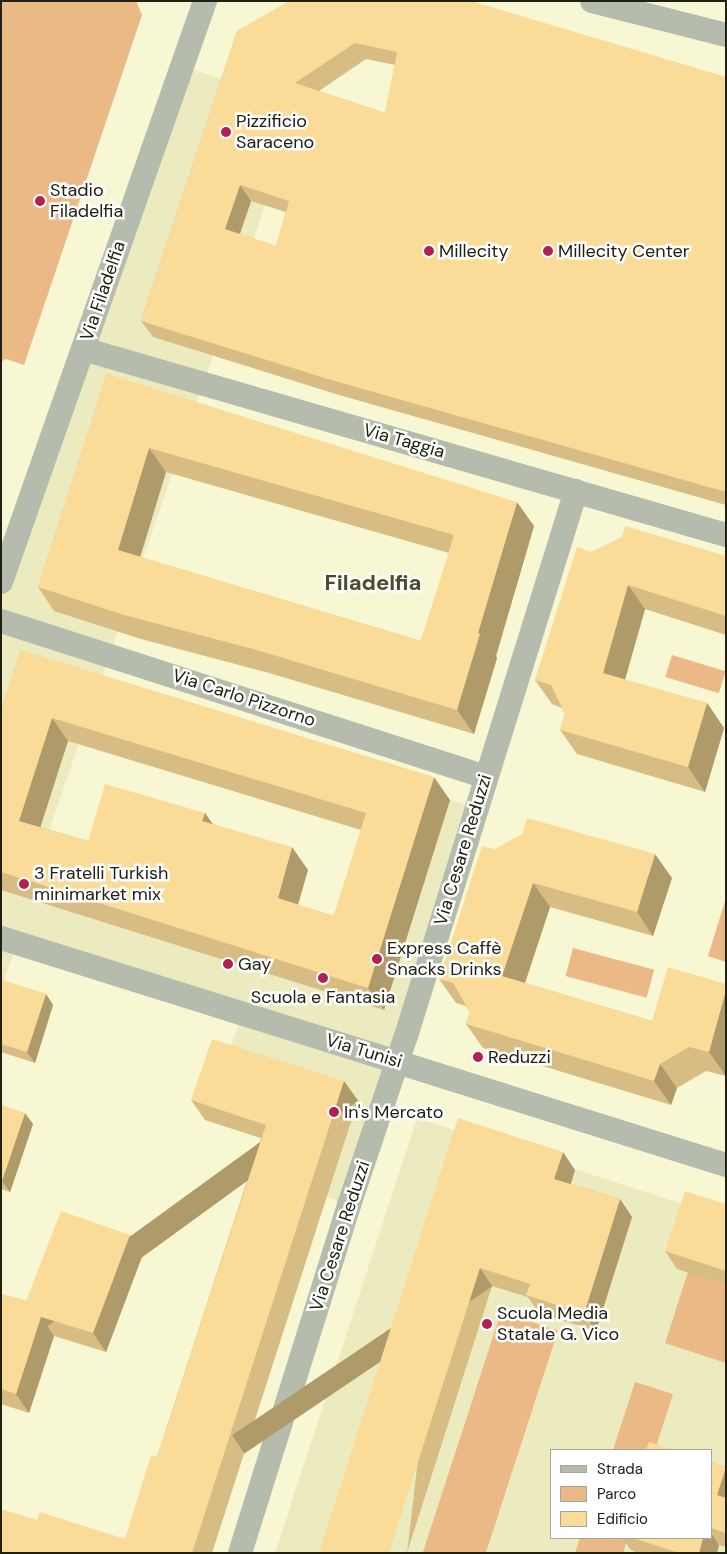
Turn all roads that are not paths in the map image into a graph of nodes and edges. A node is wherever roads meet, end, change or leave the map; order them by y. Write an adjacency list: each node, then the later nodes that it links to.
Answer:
1 (205, 1): 4 (street, Via Filadelfia)
2 (592, 1): 3 (street)
3 (726, 35)
4 (83, 349): 5 (street, Via Taggia); 7 (street, Via Filadelfia)
5 (576, 491): 6 (street, Via Taggia); 9 (street, Via Cesare Reduzzi)
6 (726, 535)
7 (1, 582)
8 (1, 621): 9 (street, Via Carlo Pizzorno)
9 (486, 777): 11 (street, Via Cesare Reduzzi)
10 (1, 938): 11 (street, Via Tunisi)
11 (396, 1061): 12 (street, Via Tunisi); 13 (street, Via Cesare Reduzzi)
12 (726, 1165)
13 (240, 1553)

